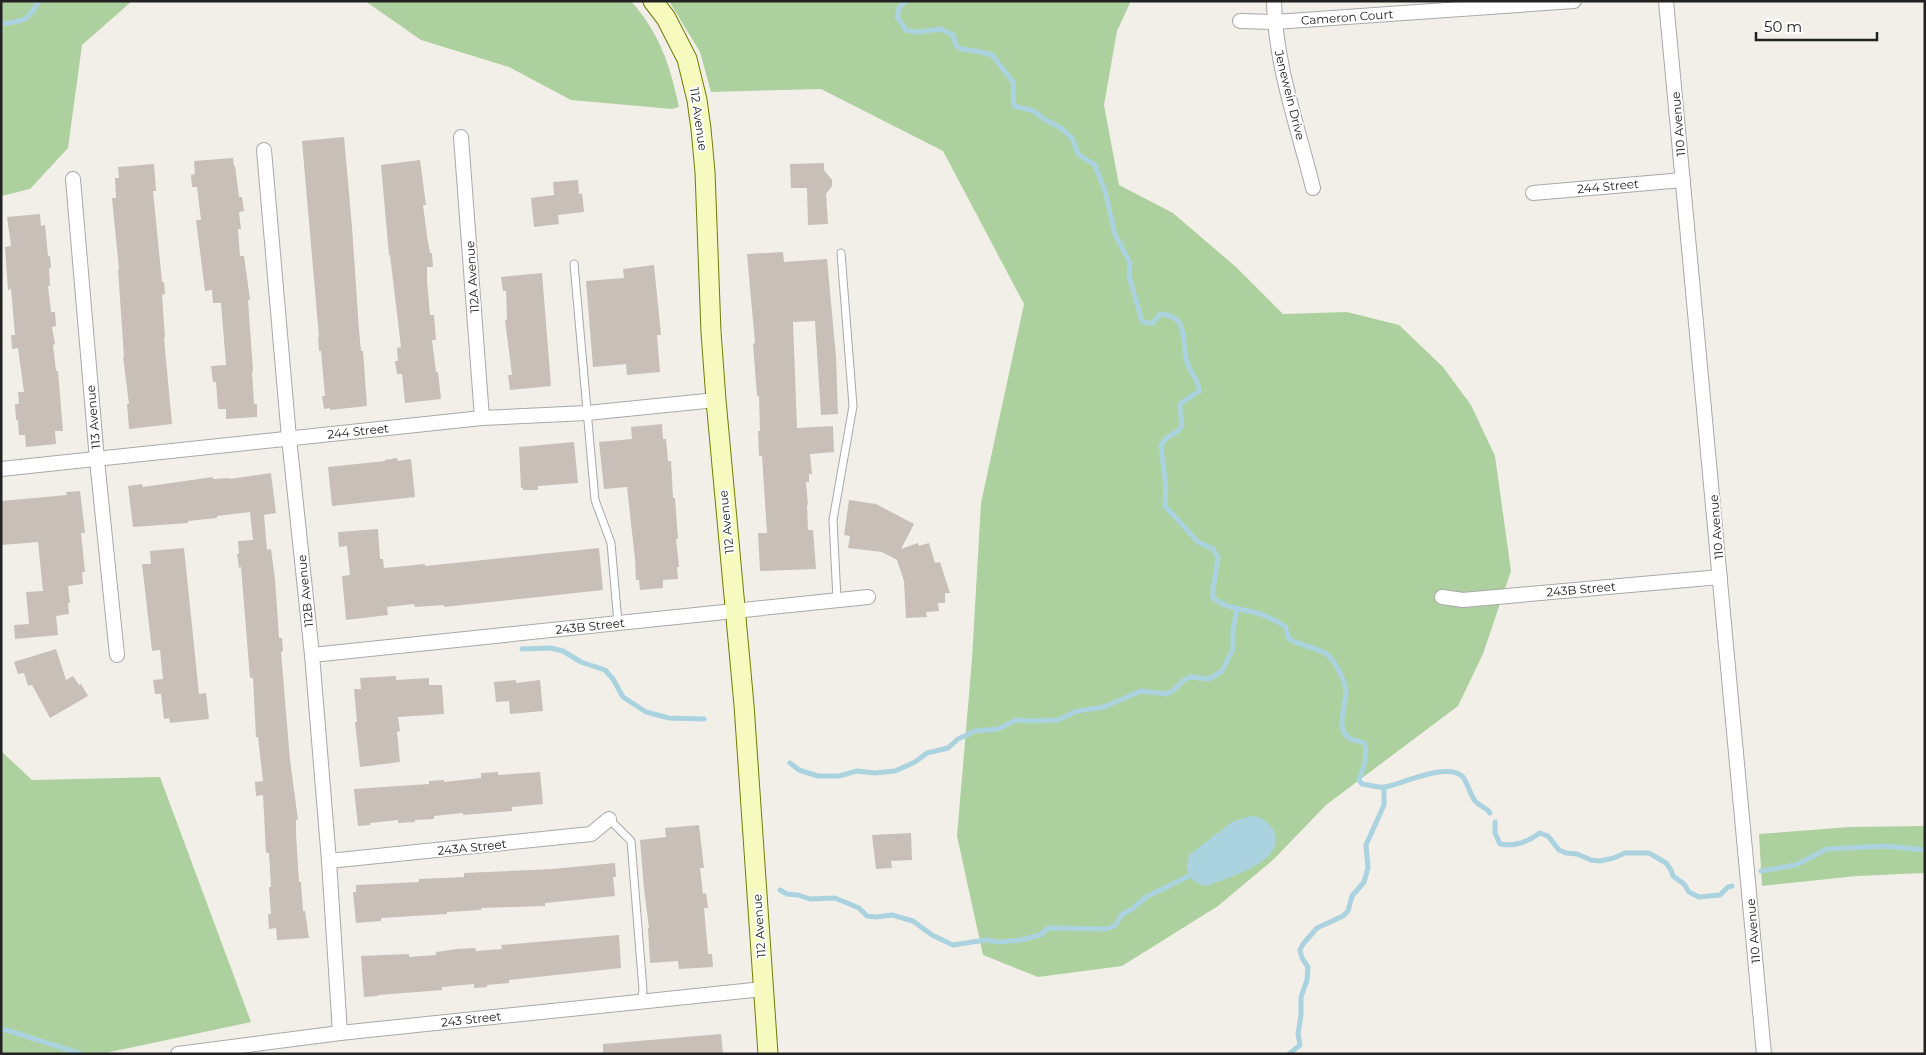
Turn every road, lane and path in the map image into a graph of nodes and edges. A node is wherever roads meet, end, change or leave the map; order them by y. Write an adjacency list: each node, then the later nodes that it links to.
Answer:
1 (653, 1): 15 (main road, 112 Avenue)
2 (1274, 1): 6 (street, Jenewein Drive)
3 (1574, 1): 6 (street, Cameron Court)
4 (1666, 1): 10 (street, 110 Avenue)
5 (1240, 21): 6 (street, Cameron Court)
6 (1275, 22): 11 (street, Jenewein Drive)
7 (461, 137): 17 (street, 112A Avenue)
8 (264, 150): 18 (street, 112B Avenue)
9 (73, 179): 19 (street, 113 Avenue)
10 (1683, 180): 12 (street, 244 Street); 21 (street, 110 Avenue)
11 (1313, 188)
12 (1533, 193)
13 (841, 253): 24 (lane)
14 (574, 264): 16 (lane)
15 (716, 400): 16 (street, 244 Street); 25 (main road, 112 Avenue)
16 (587, 413): 17 (street, 244 Street); 26 (lane)
17 (482, 418): 18 (street, 244 Street)
18 (289, 438): 19 (street, 244 Street); 27 (street, 112B Avenue)
19 (97, 460): 20 (street, 244 Street); 28 (street, 113 Avenue)
20 (1, 468)
21 (1720, 577): 23 (street, 243B Street); 36 (street, 110 Avenue)
22 (868, 597): 24 (street, 243B Street)
23 (1442, 597)
24 (837, 600): 25 (street, 243B Street)
25 (736, 612): 26 (street, 243B Street); 31 (main road, 112 Avenue)
26 (618, 624): 27 (street, 243B Street)
27 (312, 654): 30 (street, 112B Avenue)
28 (117, 655)
29 (609, 819): 30 (street, 243A Street); 32 (lane)
30 (329, 861): 33 (street, 112B Avenue)
31 (763, 990): 32 (street, 243 Street); 35 (main road, 112 Avenue)
32 (641, 1002): 33 (street, 243 Street)
33 (340, 1033): 34 (street, 243 Street)
34 (178, 1054)
35 (768, 1054)
36 (1764, 1054)

